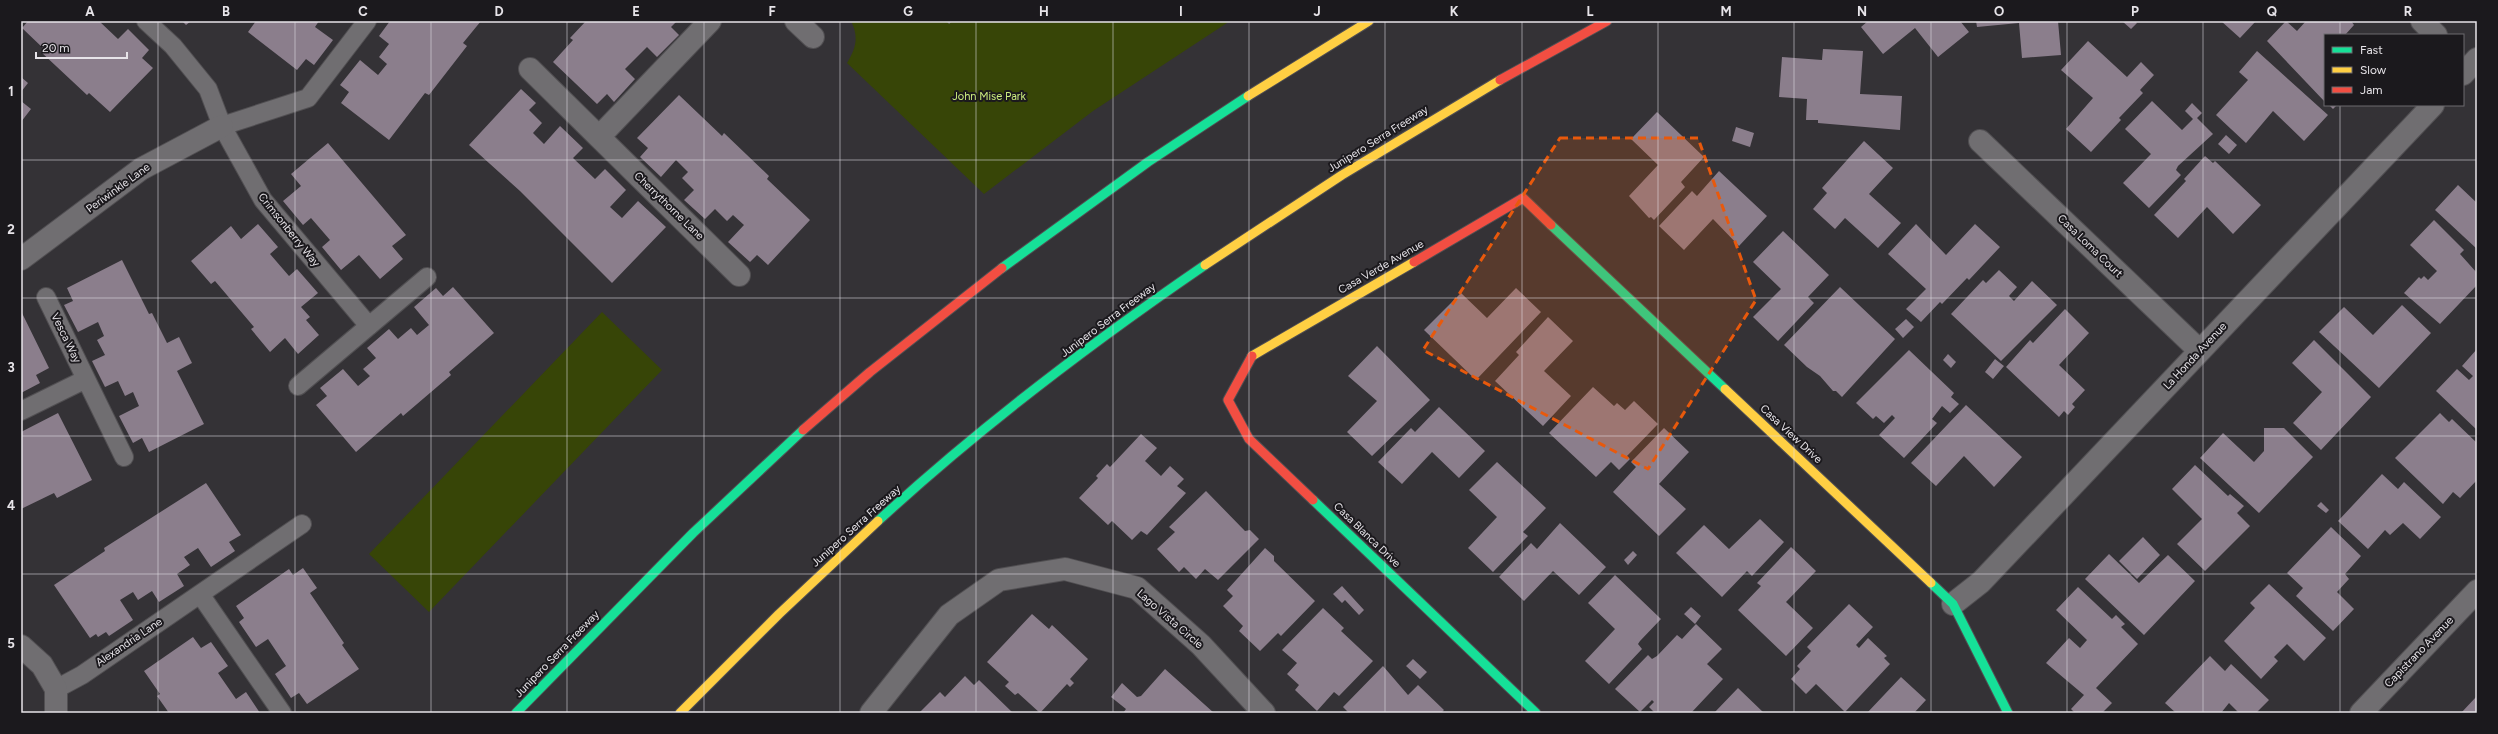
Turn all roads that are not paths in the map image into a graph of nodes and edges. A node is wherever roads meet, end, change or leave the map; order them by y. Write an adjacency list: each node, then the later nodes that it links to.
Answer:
1 (146, 21): 12 (lane, Crimsonberry Way)
2 (367, 21): 12 (lane)
3 (710, 21): 13 (street)
4 (796, 21): 9 (street)
5 (1369, 21): 35 (main road, Junipero Serra Freeway)
6 (1607, 21): 36 (main road, Junipero Serra Freeway)
7 (2422, 21): 8 (street)
8 (2435, 34)
9 (813, 37)
10 (530, 70): 13 (street, Cherrythorne Lane)
11 (2432, 106): 21 (street, La Honda Avenue)
12 (222, 126): 16 (street, Periwinkle Lane); 20 (lane, Crimsonberry Way)
13 (599, 137): 17 (street, Cherrythorne Lane)
14 (1980, 141): 21 (street, Casa Loma Court)
15 (1523, 198): 22 (main road, Casa Verde Avenue); 30 (main road, Casa View Drive)
16 (21, 259)
17 (739, 275)
18 (427, 277): 20 (lane)
19 (46, 297): 23 (lane, Vesca Way)
20 (369, 326): 24 (lane)
21 (2200, 351): 30 (street, La Honda Avenue)
22 (1250, 357): 39 (main road, Casa Blanca Drive)
23 (86, 379): 25 (lane); 26 (lane, Vesca Way)
24 (298, 386)
25 (21, 411)
26 (124, 458)
27 (302, 524): 29 (lane, Alexandria Lane)
28 (2477, 591): 41 (street, Capistrano Avenue)
29 (200, 594): 32 (lane, Alexandria Lane); 34 (lane)
30 (1953, 604): 40 (main road, Casa View Drive)
31 (21, 646): 32 (street)
32 (56, 689): 33 (street)
33 (56, 713)
34 (282, 713)
35 (516, 713)
36 (680, 713)
37 (871, 713): 38 (street, Lago Vista Circle)
38 (1264, 713)
39 (1536, 713)
40 (2008, 713)
41 (2361, 713)

